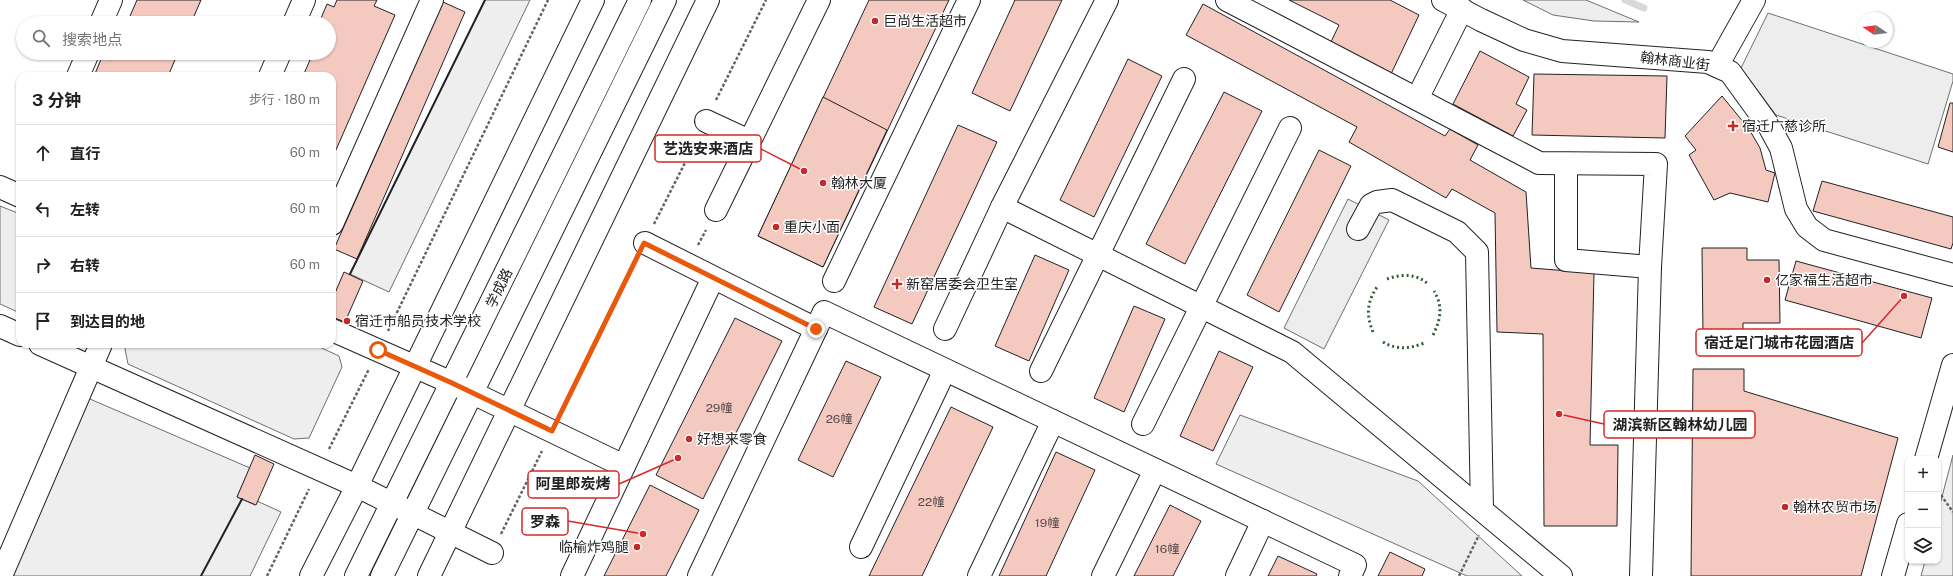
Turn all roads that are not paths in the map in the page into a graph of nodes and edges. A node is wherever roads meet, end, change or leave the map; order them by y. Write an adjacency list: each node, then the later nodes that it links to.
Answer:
1 (111, 0): 15 (main road)
2 (304, 0): 16 (main road)
3 (432, 0): 32 (main road)
4 (593, 0): 49 (main road)
5 (640, 0): 53 (main road, 学成路)
6 (665, 0): 54 (main road, 学成路)
7 (708, 0): 55 (main road)
8 (819, 0): 26 (main road)
9 (969, 0): 39 (main road)
10 (1107, 0): 30 (main road)
11 (1227, 0): 23 (main road)
12 (1443, 0): 14 (main road, 翰林商业街)
13 (1754, 0): 19 (main road)
14 (1462, 10): 19 (main road, 翰林商业街); 23 (main road)
15 (104, 16)
16 (297, 16)
17 (85, 60): 20 (main road)
18 (277, 60): 21 (main road)
19 (1717, 66): 37 (main road, 翰林商业街)
20 (80, 72)
21 (272, 72)
22 (1184, 79): 35 (main road)
23 (1417, 100): 27 (main road)
24 (706, 121): 26 (main road)
25 (1290, 128): 40 (main road)
26 (749, 141): 31 (main road)
27 (1566, 164): 36 (main road); 36 (main road)
28 (0, 187): 29 (main road)
29 (16, 194)
30 (1002, 207): 35 (main road); 43 (main road)
31 (716, 210)
32 (336, 215)
33 (1358, 229): 63 (main road)
34 (644, 243): 38 (main road)
35 (1098, 255): 40 (main road); 52 (main road)
36 (1650, 267): 82 (main road)
37 (1953, 275)
38 (713, 278): 42 (main road); 59 (main road)
39 (834, 281)
40 (1201, 307): 57 (main road); 63 (main road)
41 (0, 326): 45 (main road)
42 (816, 329): 51 (main road); 76 (main road)
43 (945, 330)
44 (336, 332): 49 (main road)
45 (16, 333)
46 (49, 348): 50 (main road)
47 (99, 348): 50 (main road)
48 (1953, 365): 58 (main road)
49 (415, 366): 53 (main road); 61 (main road)
50 (90, 367): 61 (main road); 70 (main road)
51 (946, 370): 56 (main road); 68 (main road)
52 (1041, 371)
53 (452, 383): 54 (main road); 62 (main road, 学成路)
54 (472, 393): 55 (main road); 64 (main road, 学成路)
55 (509, 411): 59 (main road); 67 (main road)
56 (1053, 421): 60 (main road); 77 (main road)
57 (1143, 424)
58 (1927, 456)
59 (624, 466): 75 (main road)
60 (1155, 470): 65 (main road); 78 (main road)
61 (357, 486): 62 (main road); 71 (main road)
62 (393, 503): 64 (main road); 72 (main road, 学成路)
63 (1485, 512): 81 (main road)
64 (413, 513): 67 (main road); 73 (main road, 学成路)
65 (1262, 521): 79 (main road); 80 (main road)
66 (1907, 528): 83 (main road)
67 (450, 532): 69 (main road); 74 (main road)
68 (860, 547)
69 (492, 553)
70 (1, 576)
71 (311, 576)
72 (356, 576)
73 (382, 576)
74 (429, 576)
75 (572, 576)
76 (699, 576)
77 (979, 576)
78 (1103, 576)
79 (1237, 576)
80 (1350, 576)
81 (1561, 576)
82 (1641, 576)
83 (1893, 576)

